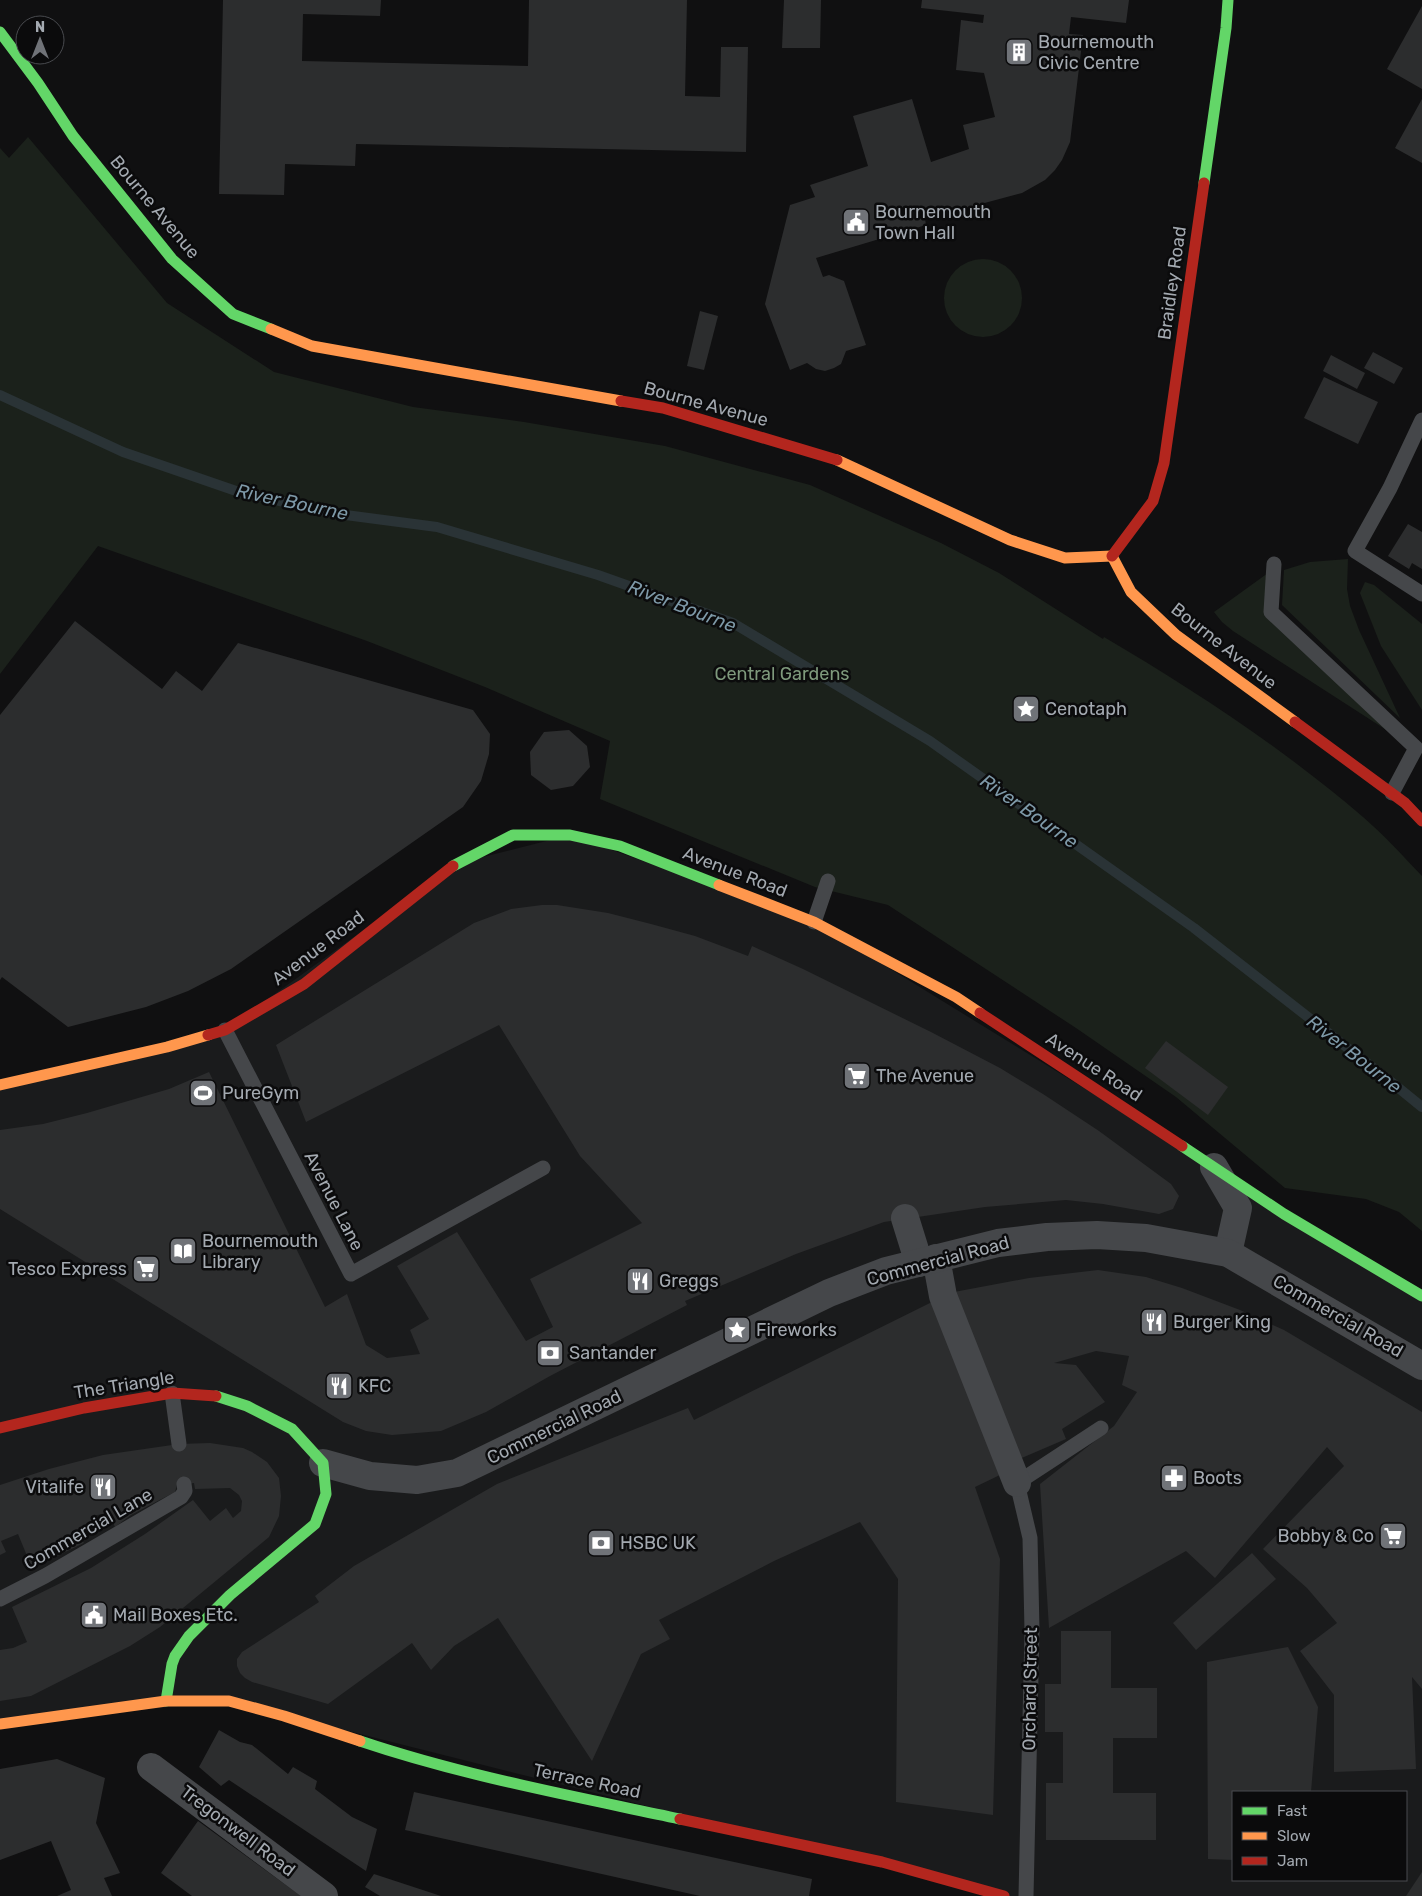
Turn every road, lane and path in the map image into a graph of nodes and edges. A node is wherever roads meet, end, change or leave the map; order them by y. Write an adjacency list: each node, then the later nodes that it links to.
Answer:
1 (1228, 0): 4 (street, Braidley Road)
2 (0, 32): 4 (street, Bourne Avenue)
3 (1422, 420): 6 (lane)
4 (1112, 556): 7 (street, Bourne Avenue)
5 (1274, 564): 7 (lane)
6 (1422, 594)
7 (1392, 793): 8 (street, Bourne Avenue)
8 (1422, 821)
9 (828, 881): 10 (lane)
10 (814, 922): 11 (street, Avenue Road); 13 (street, Avenue Road)
11 (225, 1030): 12 (street, Avenue Road); 14 (lane, Avenue Lane)
12 (0, 1085)
13 (1214, 1167): 16 (street); 18 (street, Avenue Road)
14 (543, 1168)
15 (905, 1218): 17 (street, Orchard Street)
16 (1228, 1253): 17 (street, Commercial Road); 19 (street, Commercial Road)
17 (927, 1260): 24 (street, Commercial Road); 25 (street, Orchard Street)
18 (1422, 1296)
19 (1422, 1366)
20 (172, 1393): 21 (street, The Triangle); 23 (lane); 24 (street, The Triangle)
21 (0, 1428)
22 (1100, 1428): 25 (lane)
23 (179, 1444)
24 (323, 1463): 28 (street)
25 (1017, 1483): 33 (lane, Orchard Street)
26 (184, 1484): 27 (lane, Commercial Lane)
27 (0, 1599)
28 (166, 1702): 29 (street); 32 (street, Terrace Road)
29 (0, 1724)
30 (152, 1767): 31 (street, Tregonwell Road)
31 (324, 1896)
32 (1004, 1896)
33 (1026, 1896)

